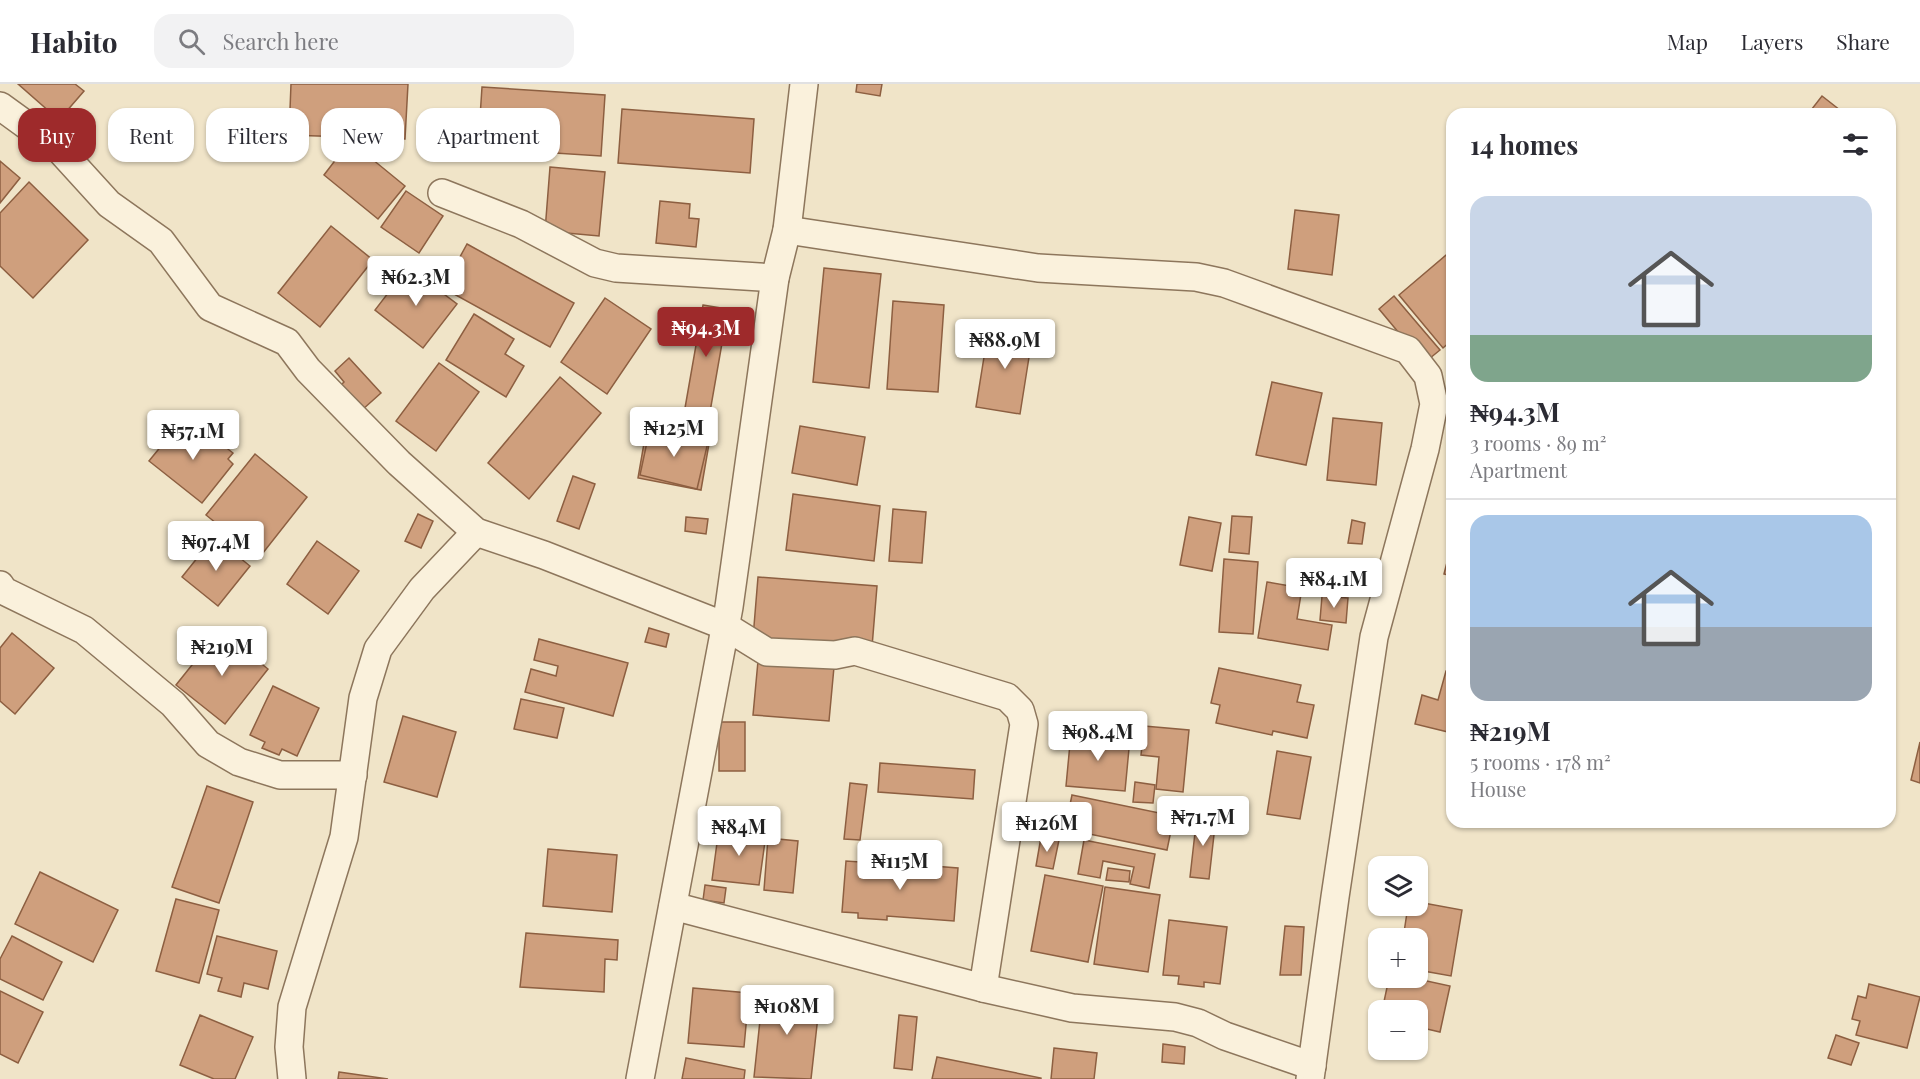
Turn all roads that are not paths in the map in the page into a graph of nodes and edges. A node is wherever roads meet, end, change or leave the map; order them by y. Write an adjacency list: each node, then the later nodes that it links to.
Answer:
1 (804, 84): 4 (street)
2 (0, 106): 6 (street)
3 (442, 193): 5 (street)
4 (787, 230): 5 (street); 12 (street)
5 (775, 278): 8 (street)
6 (476, 532): 8 (street); 9 (street)
7 (0, 585): 9 (street)
8 (725, 626): 10 (street); 11 (street)
9 (353, 775): 13 (street)
10 (673, 906): 11 (street); 14 (street)
11 (983, 988): 12 (street)
12 (1311, 1073)
13 (292, 1079)
14 (640, 1079)

